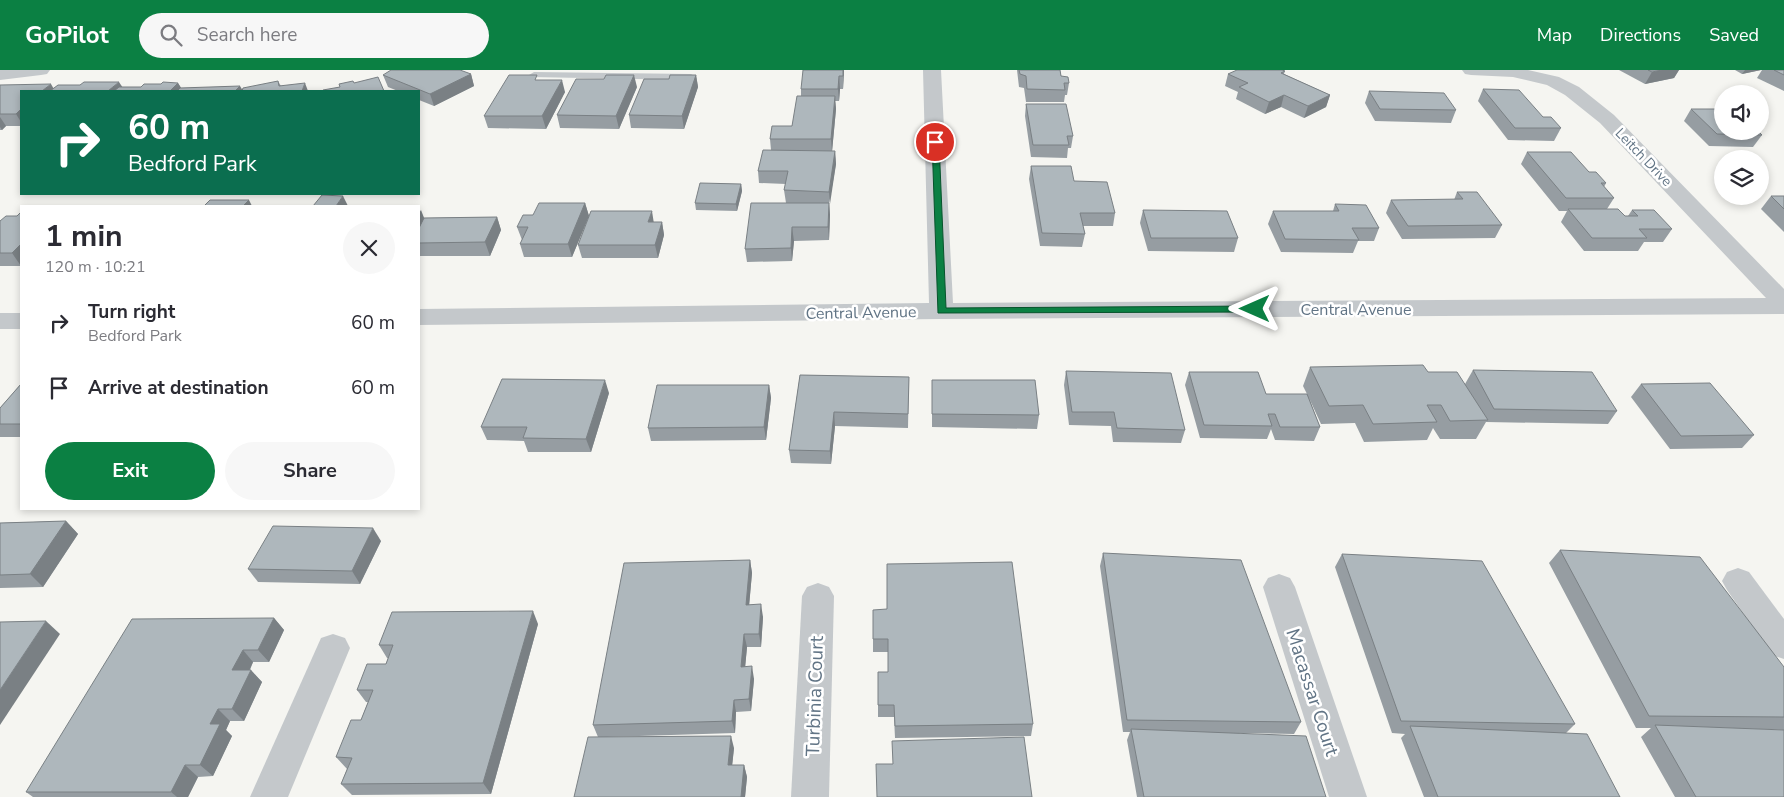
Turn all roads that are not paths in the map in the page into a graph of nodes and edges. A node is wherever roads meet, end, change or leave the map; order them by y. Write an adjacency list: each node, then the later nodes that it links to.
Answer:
1 (41, 70): 5 (street)
2 (932, 70): 9 (street)
3 (1472, 70): 8 (street, Leitch Drive)
4 (615, 73): 6 (lane); 7 (lane)
5 (0, 75)
6 (534, 76)
7 (695, 77)
8 (1784, 305): 9 (street, Central Avenue)
9 (941, 311): 10 (street, Central Avenue)
10 (420, 317)
11 (0, 321): 12 (street)
12 (20, 321)
13 (1738, 581): 16 (street)
14 (1279, 587): 20 (street, Macassar Court)
15 (818, 596): 19 (street, Turbinia Court)
16 (1784, 645)
17 (333, 648): 18 (street)
18 (270, 797)
19 (810, 797)
20 (1348, 797)

